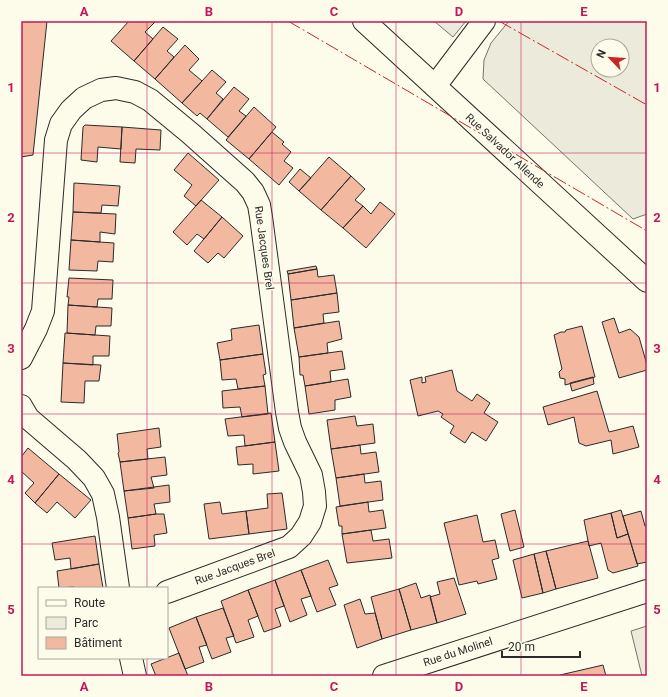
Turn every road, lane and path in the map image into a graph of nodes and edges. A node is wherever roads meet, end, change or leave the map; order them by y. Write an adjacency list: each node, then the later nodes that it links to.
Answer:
1 (364, 21): 3 (street, Rue Salvador Allende)
2 (484, 21): 3 (street)
3 (435, 86): 4 (street, Rue Salvador Allende)
4 (647, 281)
5 (21, 358): 9 (street, Rue Jacques Brel)
6 (21, 406): 7 (street)
7 (118, 587)
8 (647, 591): 12 (street, Rue du Molinel)
9 (168, 592)
10 (131, 659): 11 (street)
11 (135, 676)
12 (384, 676)

